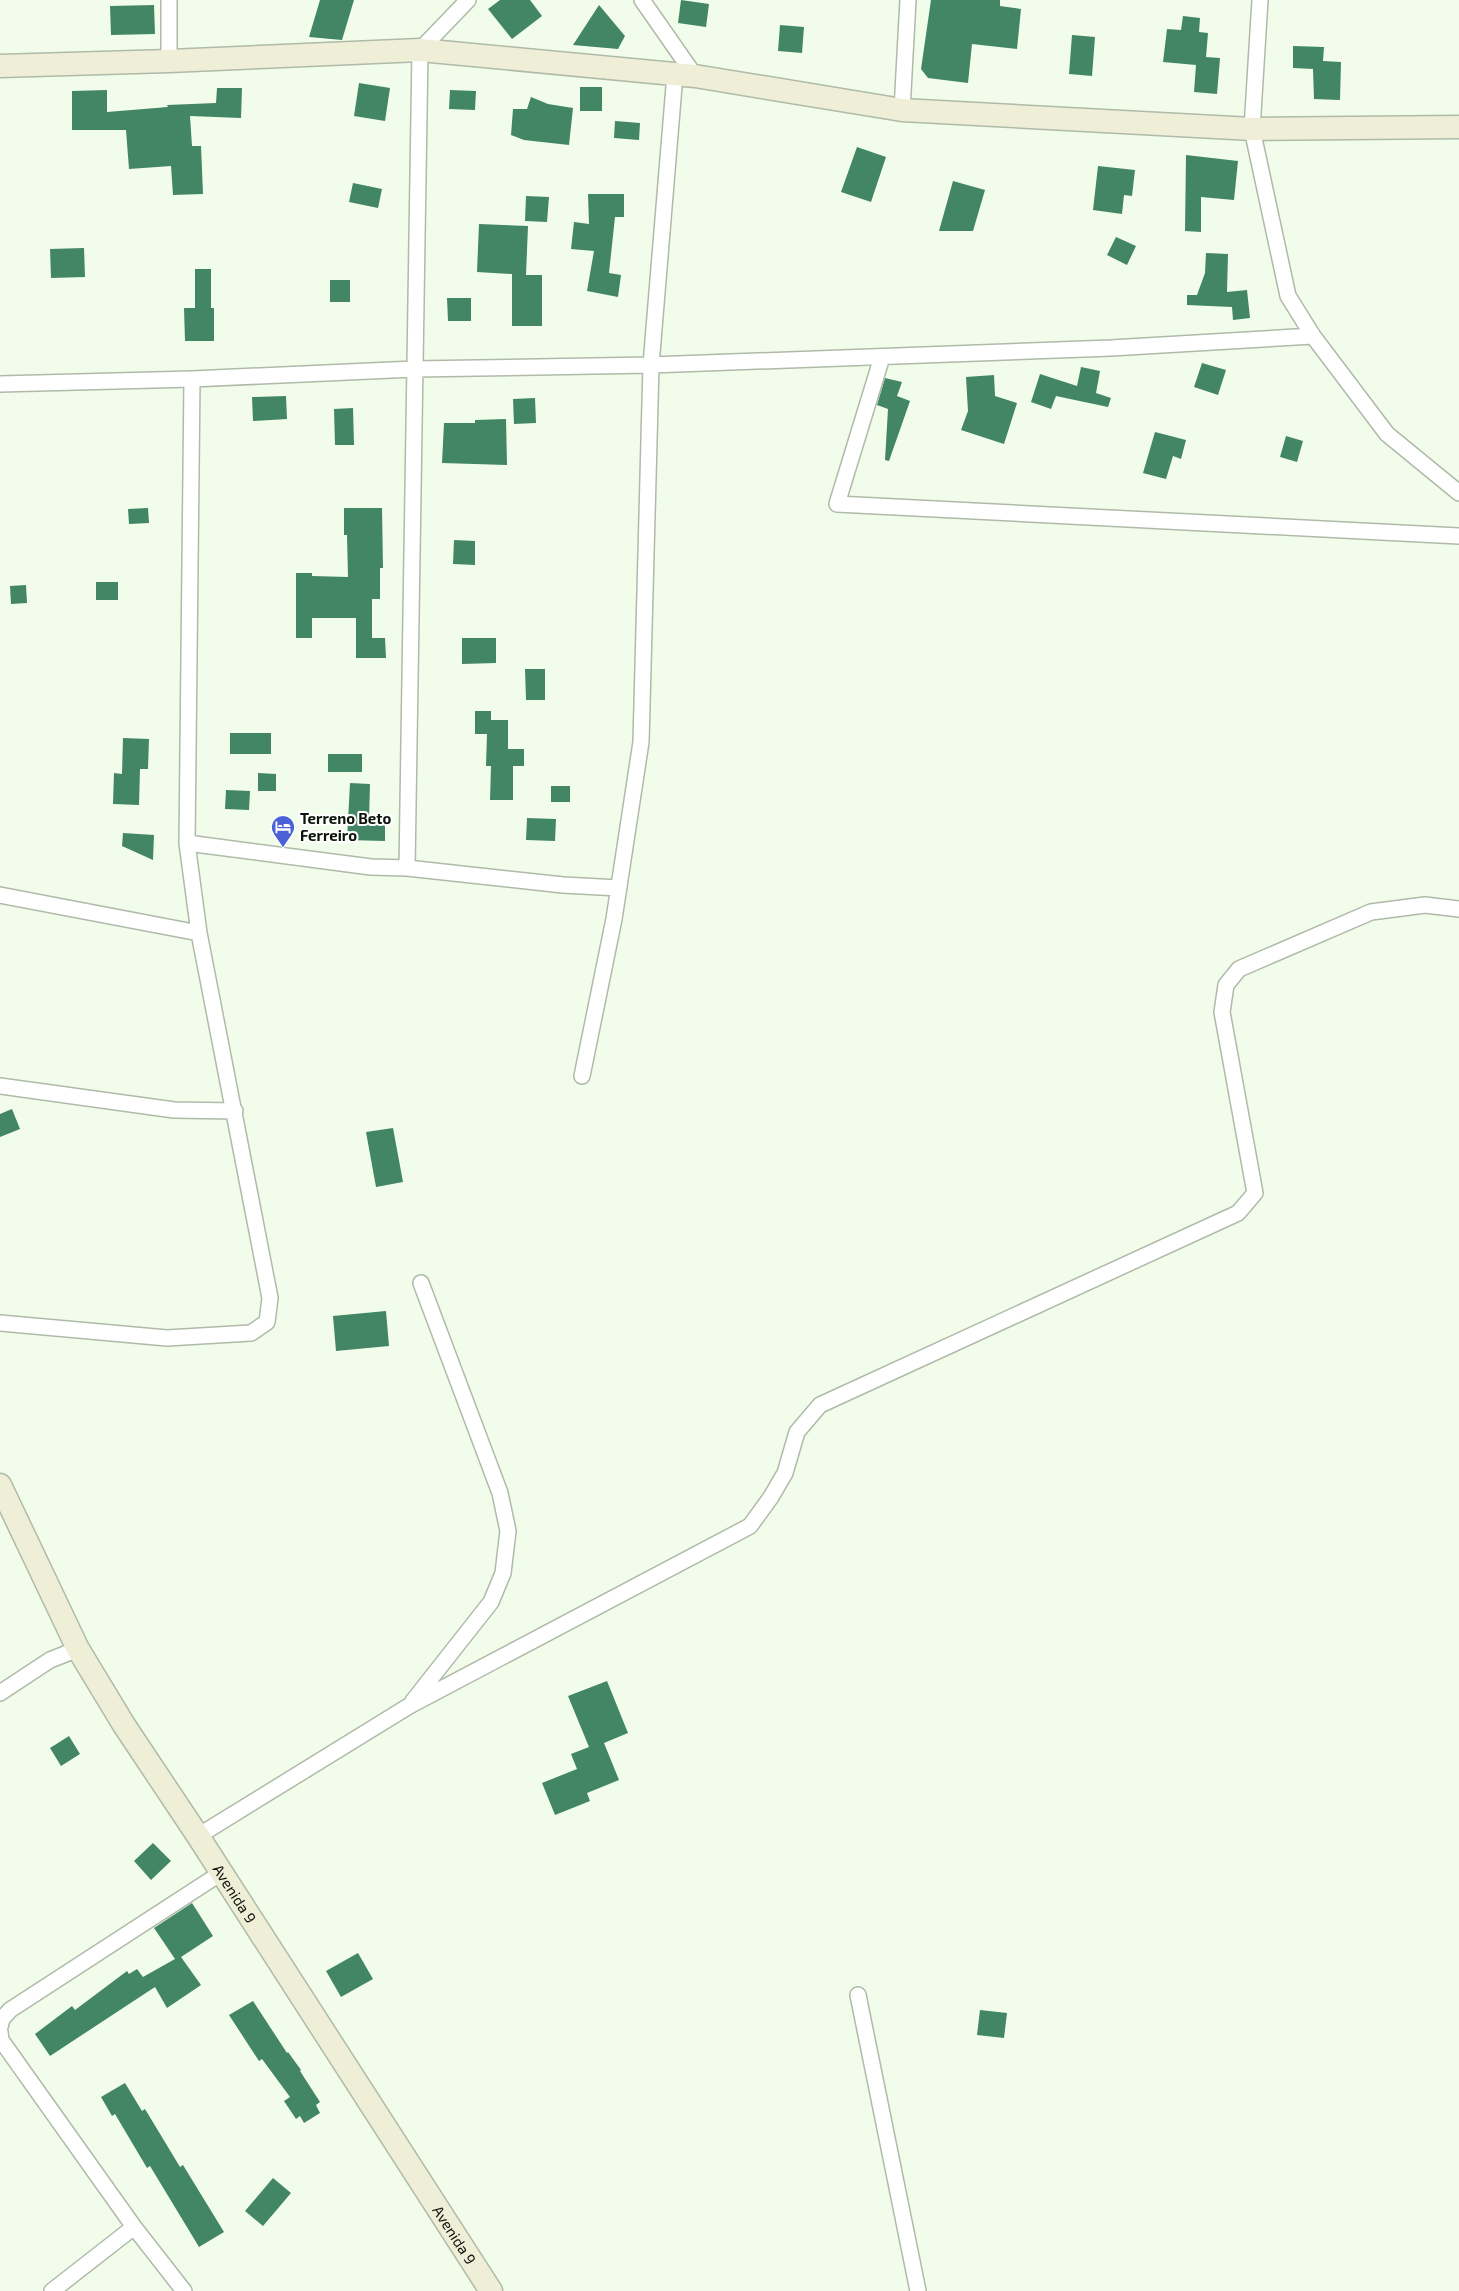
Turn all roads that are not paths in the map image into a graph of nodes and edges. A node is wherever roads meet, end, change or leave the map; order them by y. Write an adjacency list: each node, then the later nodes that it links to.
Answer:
1 (168, 0): 7 (street)
2 (468, 0): 6 (street)
3 (642, 0): 9 (street)
4 (908, 0): 10 (street)
5 (1260, 0): 12 (street)
6 (420, 50): 7 (street); 9 (street); 16 (street)
7 (169, 61): 8 (street)
8 (0, 66)
9 (685, 75): 10 (street); 15 (street)
10 (902, 110): 12 (street)
11 (1459, 127): 12 (street)
12 (1252, 129): 13 (street)
13 (1313, 336): 14 (street); 19 (street)
14 (882, 357): 15 (street); 20 (street)
15 (651, 365): 16 (street); 23 (street)
16 (414, 369): 17 (street); 22 (street)
17 (192, 379): 18 (street); 21 (street)
18 (0, 384)
19 (1459, 493)
20 (1459, 536)
21 (187, 843): 22 (street); 26 (street)
22 (407, 868): 23 (street)
23 (619, 888): 27 (street)
24 (0, 895): 26 (street)
25 (1459, 909): 35 (street)
26 (199, 933): 29 (street)
27 (582, 1076)
28 (0, 1086): 29 (street)
29 (235, 1111): 31 (street)
30 (421, 1282): 35 (street)
31 (0, 1323)
32 (0, 1485): 33 (street, Avenida 9)
33 (78, 1649): 34 (street); 36 (street, Avenida 9)
34 (0, 1693)
35 (409, 1706): 36 (street)
36 (198, 1836): 37 (street, Avenida 9)
37 (221, 1873): 39 (street); 44 (street, Avenida 9)
38 (858, 1994): 45 (street)
39 (0, 2027)
40 (0, 2032): 41 (street)
41 (134, 2227): 42 (street); 43 (street)
42 (52, 2291)
43 (184, 2291)
44 (492, 2291)
45 (918, 2291)

